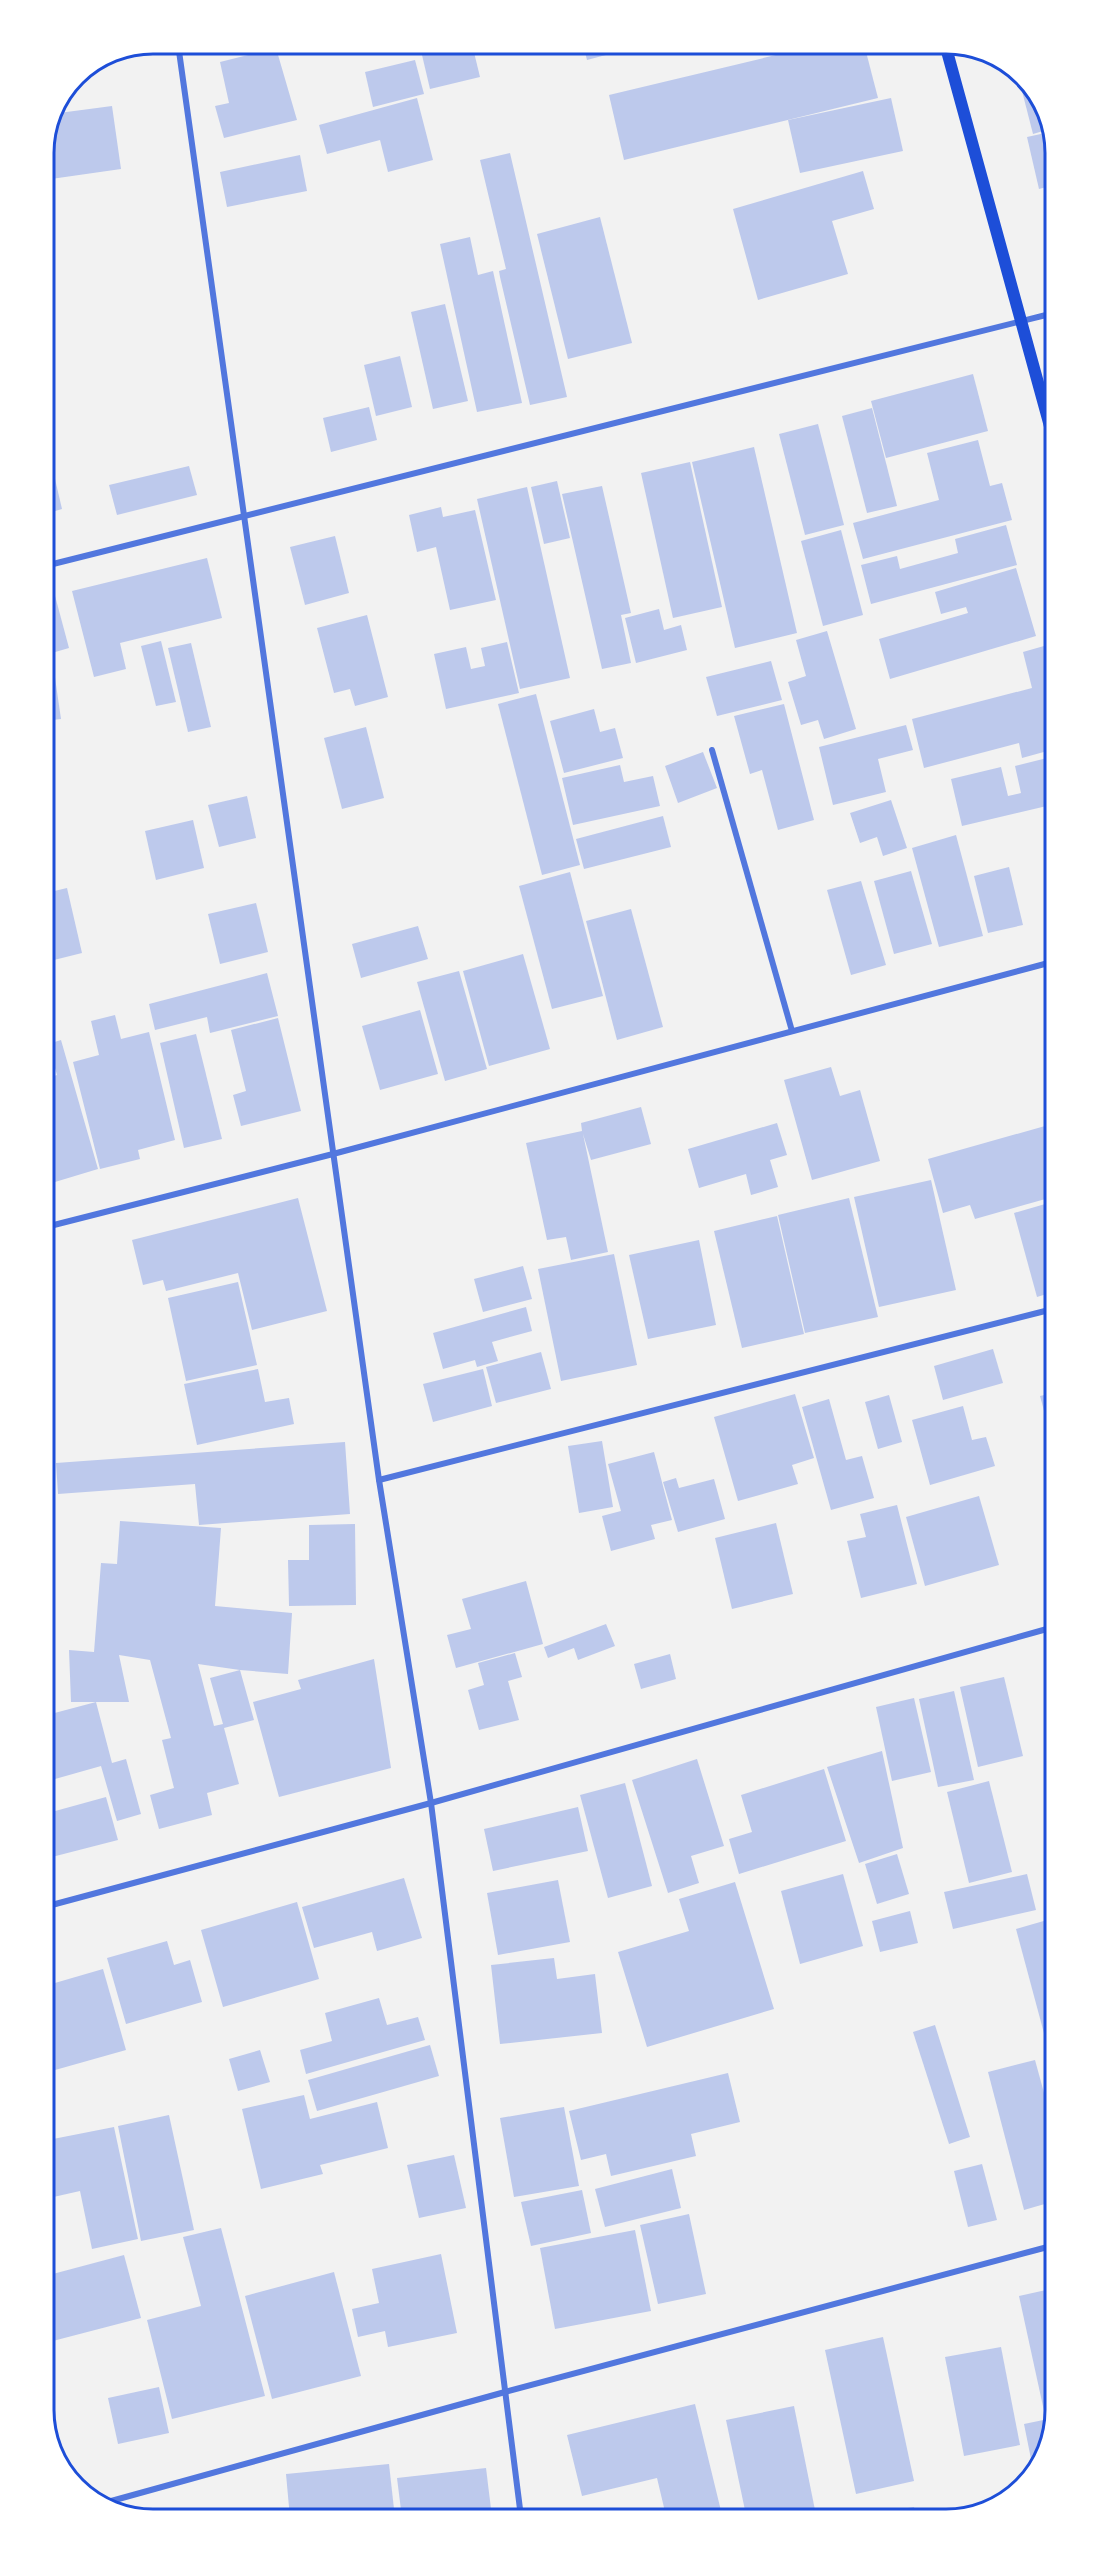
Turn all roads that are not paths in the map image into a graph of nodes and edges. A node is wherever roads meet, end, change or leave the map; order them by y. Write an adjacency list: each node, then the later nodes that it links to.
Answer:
1 (179, 54): 6 (street)
2 (948, 54): 4 (main road)
3 (1045, 315): 4 (street)
4 (1020, 322): 5 (main road); 6 (street)
5 (1045, 409)
6 (244, 517): 7 (street); 11 (street)
7 (54, 564)
8 (712, 750): 10 (street)
9 (1045, 964): 10 (street)
10 (792, 1031): 11 (street)
11 (333, 1154): 12 (street); 14 (street)
12 (54, 1225)
13 (1045, 1311): 14 (street)
14 (379, 1480): 16 (street)
15 (1045, 1631): 16 (street)
16 (431, 1803): 17 (street); 19 (street)
17 (54, 1904)
18 (1045, 2248): 19 (street)
19 (505, 2392): 20 (street); 21 (street)
20 (114, 2501)
21 (520, 2509)

